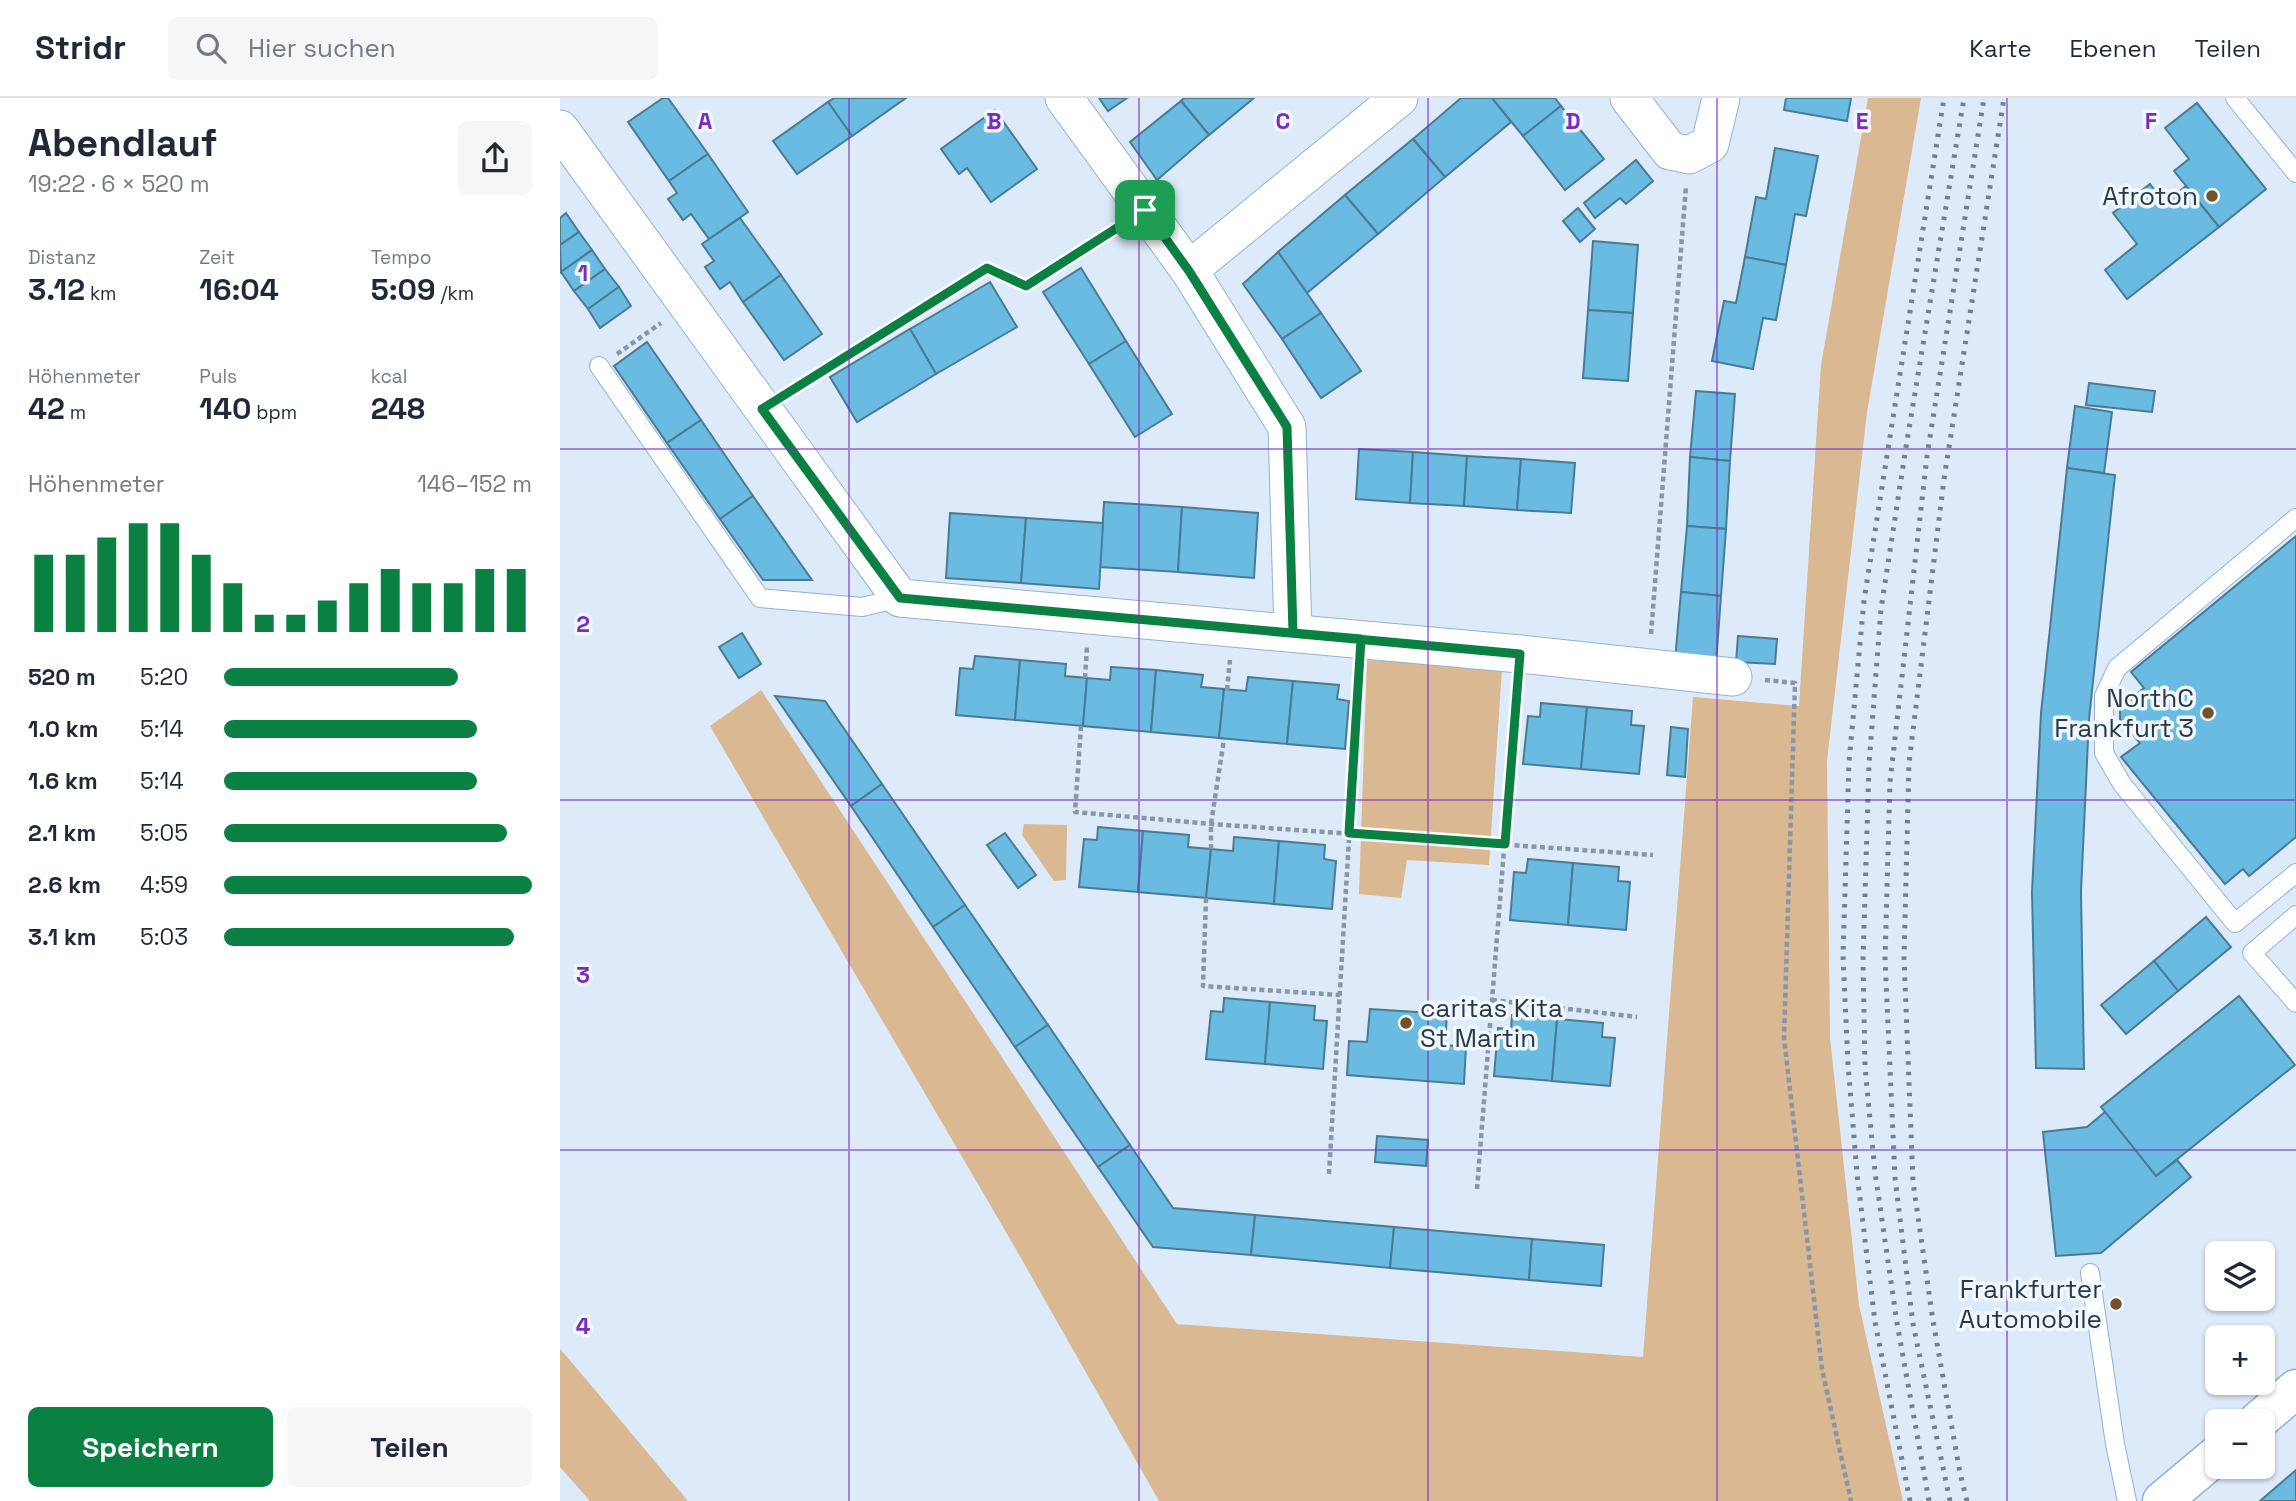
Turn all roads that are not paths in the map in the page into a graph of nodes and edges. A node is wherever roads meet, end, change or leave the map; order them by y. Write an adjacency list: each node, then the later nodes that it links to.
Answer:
1 (1064, 98): 10 (street)
2 (1399, 98): 10 (street)
3 (1611, 98): 8 (lane)
4 (1629, 98): 8 (street)
5 (1721, 98): 8 (street)
6 (2235, 98): 9 (lane)
7 (560, 129): 13 (street)
8 (1680, 153)
9 (2296, 173)
10 (1189, 271): 14 (street)
11 (599, 366): 13 (lane)
12 (2296, 518): 16 (lane)
13 (900, 598): 14 (street)
14 (1293, 633): 15 (street)
15 (1734, 677)
16 (2296, 873)
17 (2296, 915): 18 (lane)
18 (2296, 1003)
19 (2090, 1273): 23 (lane)
20 (2296, 1389): 21 (main road)
21 (2272, 1409)
22 (2205, 1465): 24 (main road)
23 (2127, 1501)
24 (2162, 1501)

